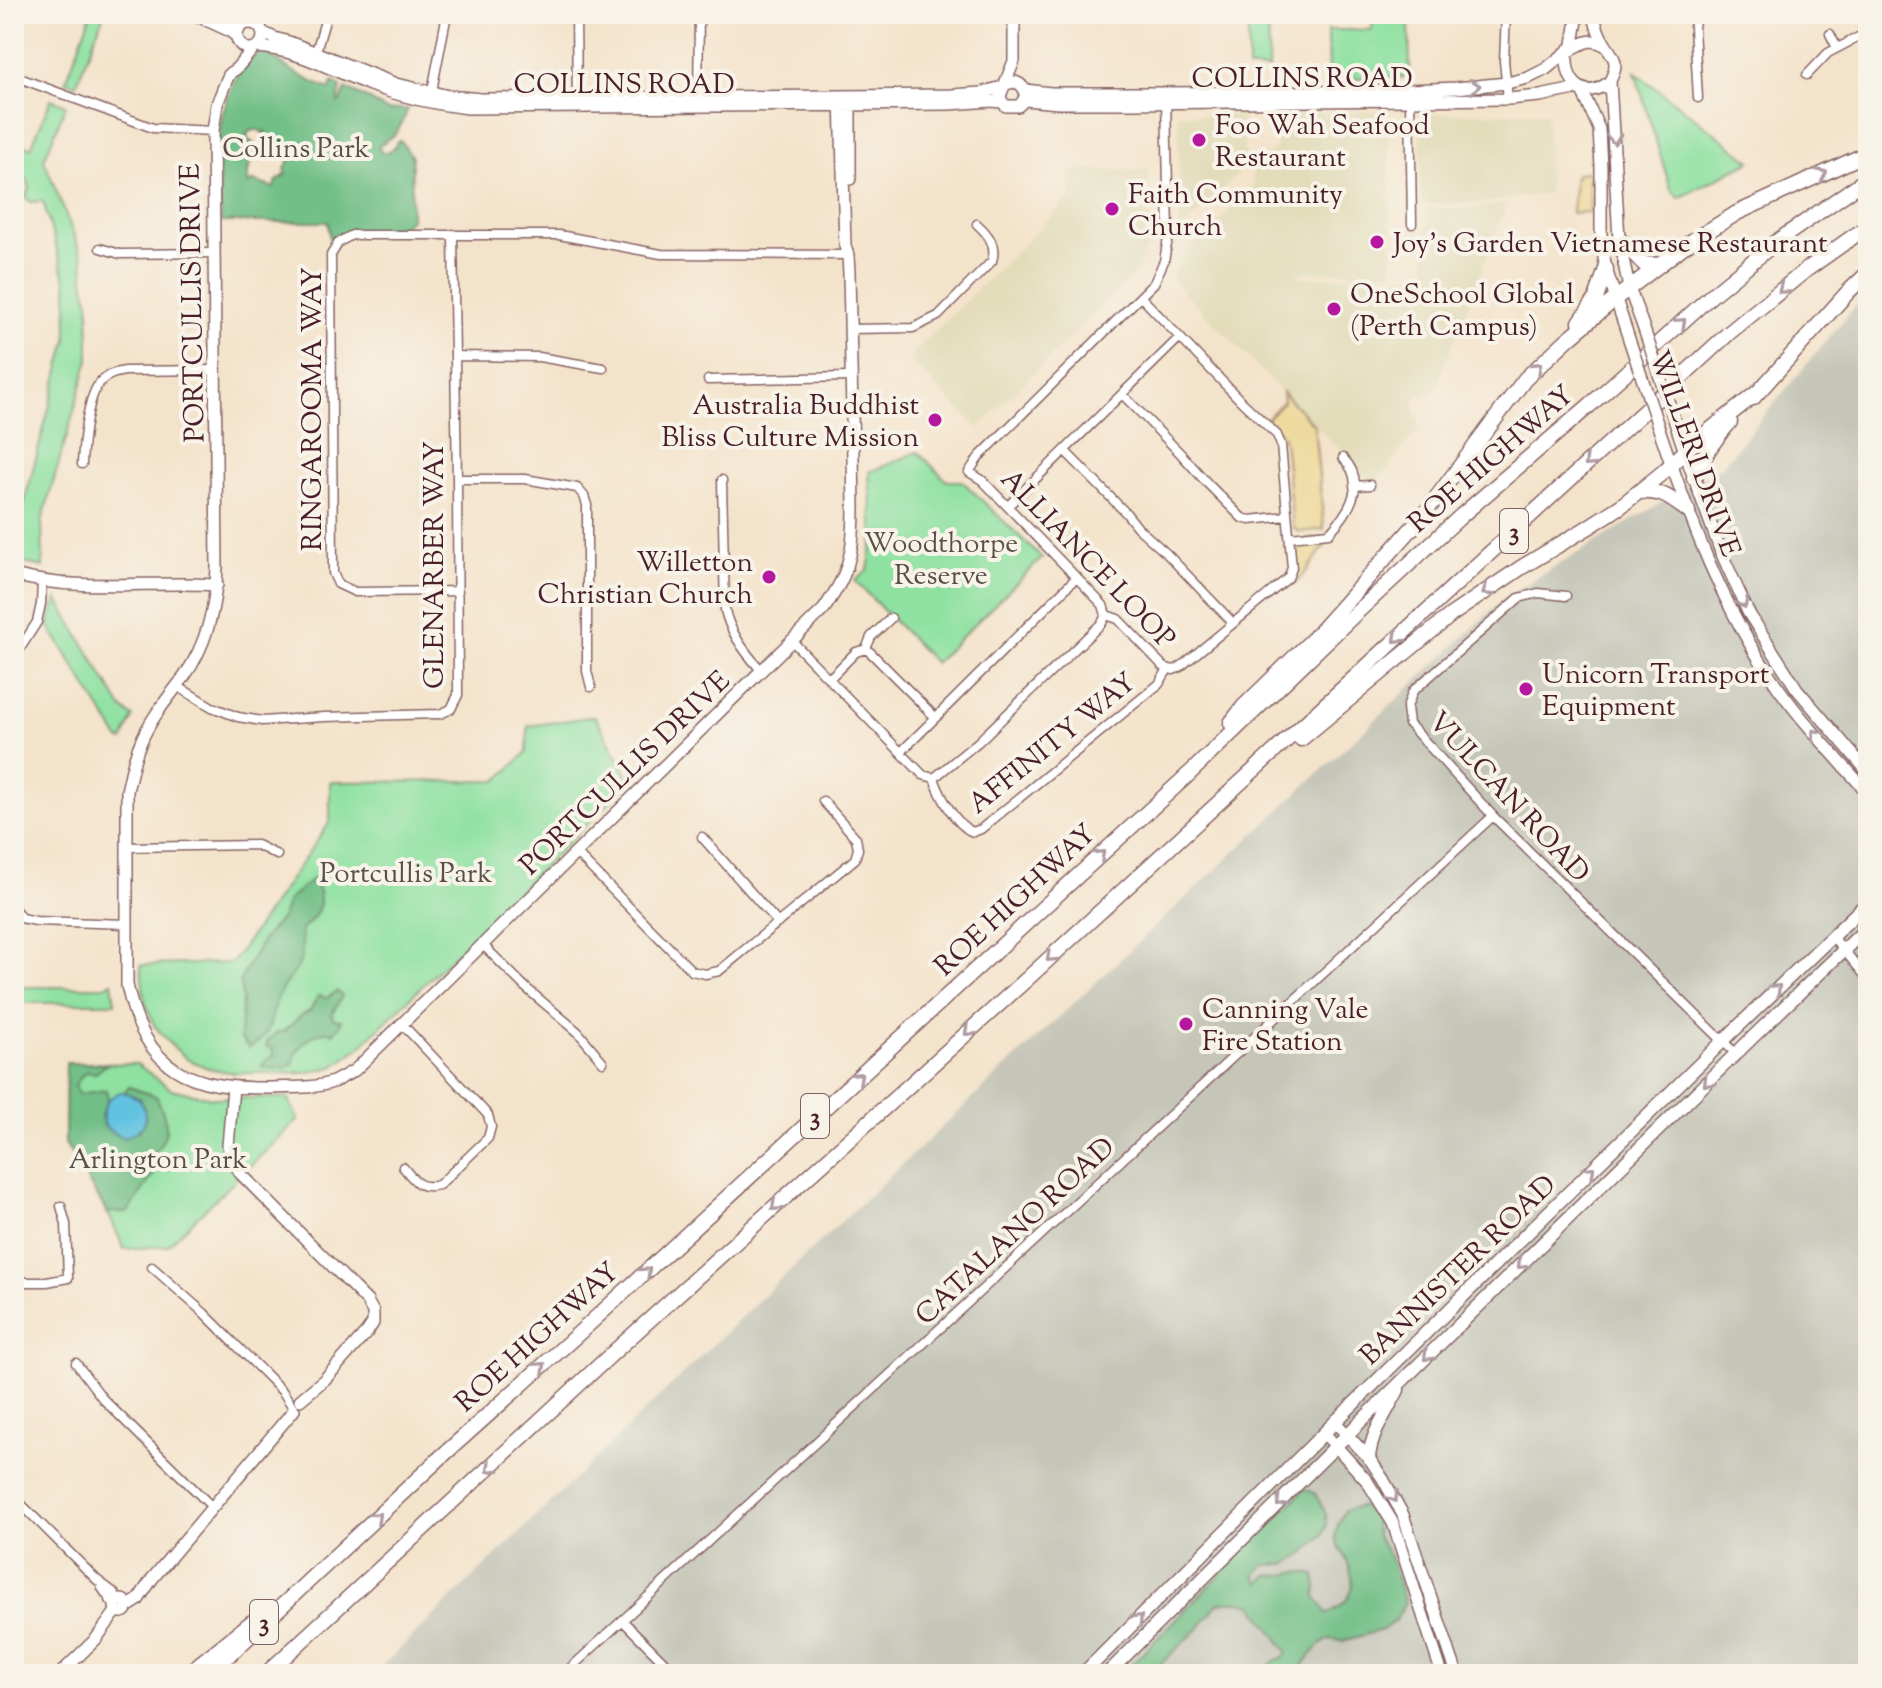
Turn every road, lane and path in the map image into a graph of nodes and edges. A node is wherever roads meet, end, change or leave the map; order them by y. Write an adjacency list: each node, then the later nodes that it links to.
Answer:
1 (193, 14): 16 (street, COLLINS ROAD)
2 (215, 14): 12 (street, COLLINS ROAD)
3 (327, 14): 21 (street)
4 (447, 14): 32 (street)
5 (576, 14): 39 (street)
6 (699, 14): 37 (street)
7 (1014, 14): 22 (street)
8 (1506, 14): 27 (street)
9 (1578, 14): 20 (street, WILLERI DRIVE)
10 (1594, 14): 17 (street, WILLERI DRIVE)
11 (1696, 14): 34 (street)
12 (244, 24): 13 (street, COLLINS ROAD); 16 (street)
13 (262, 32): 18 (street); 21 (street, COLLINS ROAD)
14 (1868, 32): 19 (street)
15 (1830, 34): 19 (street)
16 (237, 39): 18 (street, COLLINS ROAD); 23 (street, PORTCULLIS DRIVE)
17 (1606, 46): 20 (street); 26 (street, WILLERI DRIVE)
18 (255, 48): 21 (street, COLLINS ROAD); 23 (street, PORTCULLIS DRIVE)
19 (1837, 48): 24 (street)
20 (1570, 50): 27 (street, COLLINS ROAD); 29 (street, WILLERI DRIVE)
21 (314, 57): 32 (street, COLLINS ROAD)
22 (1014, 61): 28 (street); 30 (street)
23 (230, 73): 40 (street, PORTCULLIS DRIVE)
24 (1807, 75)
25 (14, 76): 40 (street)
26 (1610, 81): 29 (street); 47 (street, WILLERI DRIVE, one-way to 47)
27 (1507, 83): 31 (street, COLLINS ROAD, one-way to 27); 35 (street)
28 (1004, 85): 30 (street, COLLINS ROAD); 36 (street, COLLINS ROAD); 38 (street)
29 (1580, 88): 35 (street, COLLINS ROAD); 52 (street, WILLERI DRIVE)
30 (1024, 92): 33 (street, COLLINS ROAD); 38 (street, COLLINS ROAD)
31 (1410, 95): 33 (street, COLLINS ROAD); 35 (street, COLLINS ROAD); 44 (street)
32 (430, 98): 39 (street, COLLINS ROAD)
33 (1166, 98): 55 (street)
34 (1698, 98)
35 (1508, 99)
36 (846, 100): 37 (street, COLLINS ROAD); 38 (street, COLLINS ROAD); 50 (street, PORTCULLIS DRIVE)
37 (698, 102): 39 (street, COLLINS ROAD)
38 (1002, 102)
39 (577, 103)
40 (213, 131): 49 (street, PORTCULLIS DRIVE)
41 (1868, 153): 51 (highway, one-way to 41)
42 (1868, 178): 102 (highway, ROE HIGHWAY / 3, one-way to 42)
43 (977, 224): 57 (street)
44 (1412, 224)
45 (1868, 226): 109 (highway, 3, one-way to 109)
46 (453, 234): 50 (street, RINGAROOMA WAY); 60 (street, GLENARBER WAY); 86 (street, RINGAROOMA WAY)
47 (1619, 239): 51 (highway); 54 (street, WILLERI DRIVE)
48 (100, 248): 49 (street)
49 (214, 253): 62 (street, PORTCULLIS DRIVE)
50 (848, 255): 57 (street, PORTCULLIS DRIVE)
51 (1658, 265): 54 (highway)
52 (1606, 269): 56 (street, WILLERI DRIVE); 59 (highway)
53 (1868, 273): 65 (highway)
54 (1629, 288): 56 (highway); 68 (street, WILLERI DRIVE, bridge)
55 (1141, 297): 58 (street, ALLIANCE LOOP); 78 (street, ALLIANCE LOOP)
56 (1615, 299): 59 (highway); 71 (street, WILLERI DRIVE, bridge)
57 (850, 329): 63 (street, PORTCULLIS DRIVE)
58 (1180, 337): 66 (street); 80 (street, ALLIANCE LOOP)
59 (1568, 339): 102 (highway, one-way to 59)
60 (455, 356): 61 (street); 73 (street, GLENARBER WAY)
61 (603, 368)
62 (215, 370): 70 (street); 85 (street, PORTCULLIS DRIVE)
63 (851, 377): 64 (street); 91 (street, PORTCULLIS DRIVE)
64 (708, 380)
65 (1758, 392): 68 (highway); 72 (highway)
66 (1123, 395): 67 (street); 80 (street)
67 (1065, 451): 78 (street); 90 (street)
68 (1685, 451): 71 (highway); 72 (street, WILLERI DRIVE)
69 (1343, 458): 76 (street)
70 (82, 464)
71 (1671, 464): 77 (highway); 79 (street, WILLERI DRIVE)
72 (1694, 478): 101 (street, WILLERI DRIVE, one-way to 101)
73 (457, 479): 86 (street, GLENARBER WAY); 98 (street)
74 (722, 480): 95 (street)
75 (1370, 485): 76 (street)
76 (1354, 486): 81 (street)
77 (1638, 492): 79 (highway); 109 (highway, one-way to 109)
78 (1008, 506): 83 (street, ALLIANCE LOOP)
79 (1688, 511): 104 (street, WILLERI DRIVE, one-way to 79)
80 (1287, 516): 81 (street, ALLIANCE LOOP)
81 (1290, 537): 90 (street, ALLIANCE LOOP)
82 (14, 575): 84 (street)
83 (1077, 577): 88 (street, ALLIANCE LOOP); 99 (street)
84 (42, 582): 85 (street); 93 (street)
85 (217, 585): 97 (street, PORTCULLIS DRIVE)
86 (458, 591): 97 (street, GLENARBER WAY)
87 (1566, 596): 106 (street, VULCAN ROAD)
88 (1106, 615): 94 (street, ALLIANCE LOOP); 103 (street)
89 (891, 618): 92 (street)
90 (1233, 623): 94 (street, ALLIANCE LOOP)
91 (792, 641): 95 (street, PORTCULLIS DRIVE); 96 (street)
92 (866, 649): 96 (street); 99 (street)
93 (14, 658)
94 (1168, 669): 103 (street, AFFINITY WAY)
95 (762, 671): 110 (street, PORTCULLIS DRIVE)
96 (829, 679): 100 (street)
97 (177, 686): 108 (street, PORTCULLIS DRIVE)
98 (591, 687)
99 (935, 717): 100 (street)
100 (901, 752): 103 (street)
101 (1868, 772)
102 (1190, 773): 140 (highway, ROE HIGHWAY / 3, one-way to 102)
103 (934, 778)
104 (1868, 793)
105 (823, 801): 114 (street)
106 (1493, 816): 122 (street, VULCAN ROAD); 143 (street, CATALANO ROAD)
107 (702, 837): 114 (street)
108 (127, 847): 111 (street); 115 (street, PORTCULLIS DRIVE)
109 (1170, 848): 144 (highway, 3, one-way to 144)
110 (576, 853): 114 (street); 118 (street, PORTCULLIS DRIVE)
111 (277, 855)
112 (1868, 902): 117 (main road, BANNISTER ROAD)
113 (14, 908): 115 (street)
114 (778, 923)
115 (127, 924): 125 (street, PORTCULLIS DRIVE)
116 (1868, 927): 119 (main road, BANNISTER ROAD)
117 (1832, 936): 119 (street); 122 (main road, BANNISTER ROAD, one-way to 117)
118 (483, 945): 121 (street, PORTCULLIS DRIVE); 124 (street)
119 (1843, 949): 120 (street); 123 (main road, BANNISTER ROAD)
120 (1868, 979)
121 (402, 1024): 125 (street, PORTCULLIS DRIVE); 126 (street)
122 (1722, 1042): 123 (street, VULCAN ROAD); 133 (main road, BANNISTER ROAD, one-way to 122)
123 (1736, 1054): 131 (main road, BANNISTER ROAD, one-way to 131)
124 (603, 1062)
125 (233, 1087): 132 (street)
126 (403, 1167)
127 (61, 1206): 129 (street)
128 (152, 1267): 132 (street)
129 (14, 1282)
130 (76, 1363): 139 (street)
131 (1404, 1380): 135 (main road, BANNISTER ROAD); 137 (main road)
132 (297, 1405): 139 (street)
133 (1335, 1422): 134 (main road, BANNISTER ROAD); 135 (street)
134 (1324, 1433): 136 (street); 154 (main road, BANNISTER ROAD, one-way to 134)
135 (1348, 1434): 136 (main road, BANNISTER ROAD); 137 (street)
136 (1336, 1447): 142 (street); 155 (main road, BANNISTER ROAD, one-way to 155)
137 (1369, 1458): 142 (street, one-way to 142)
138 (14, 1497): 141 (street)
139 (212, 1507): 141 (street)
140 (319, 1571): 148 (highway); 149 (highway, ROE HIGHWAY / 3)
141 (121, 1606): 147 (street)
142 (1430, 1615): 145 (street); 146 (street)
143 (623, 1621): 152 (street, CATALANO ROAD); 153 (street)
144 (321, 1623): 150 (highway, 3); 151 (highway)
145 (1443, 1633): 146 (street); 157 (street)
146 (1431, 1638): 156 (street)
147 (60, 1674)
148 (187, 1674)
149 (209, 1674)
150 (266, 1674)
151 (276, 1674)
152 (564, 1674)
153 (676, 1674)
154 (1083, 1674)
155 (1107, 1674)
156 (1442, 1674)
157 (1457, 1674)

